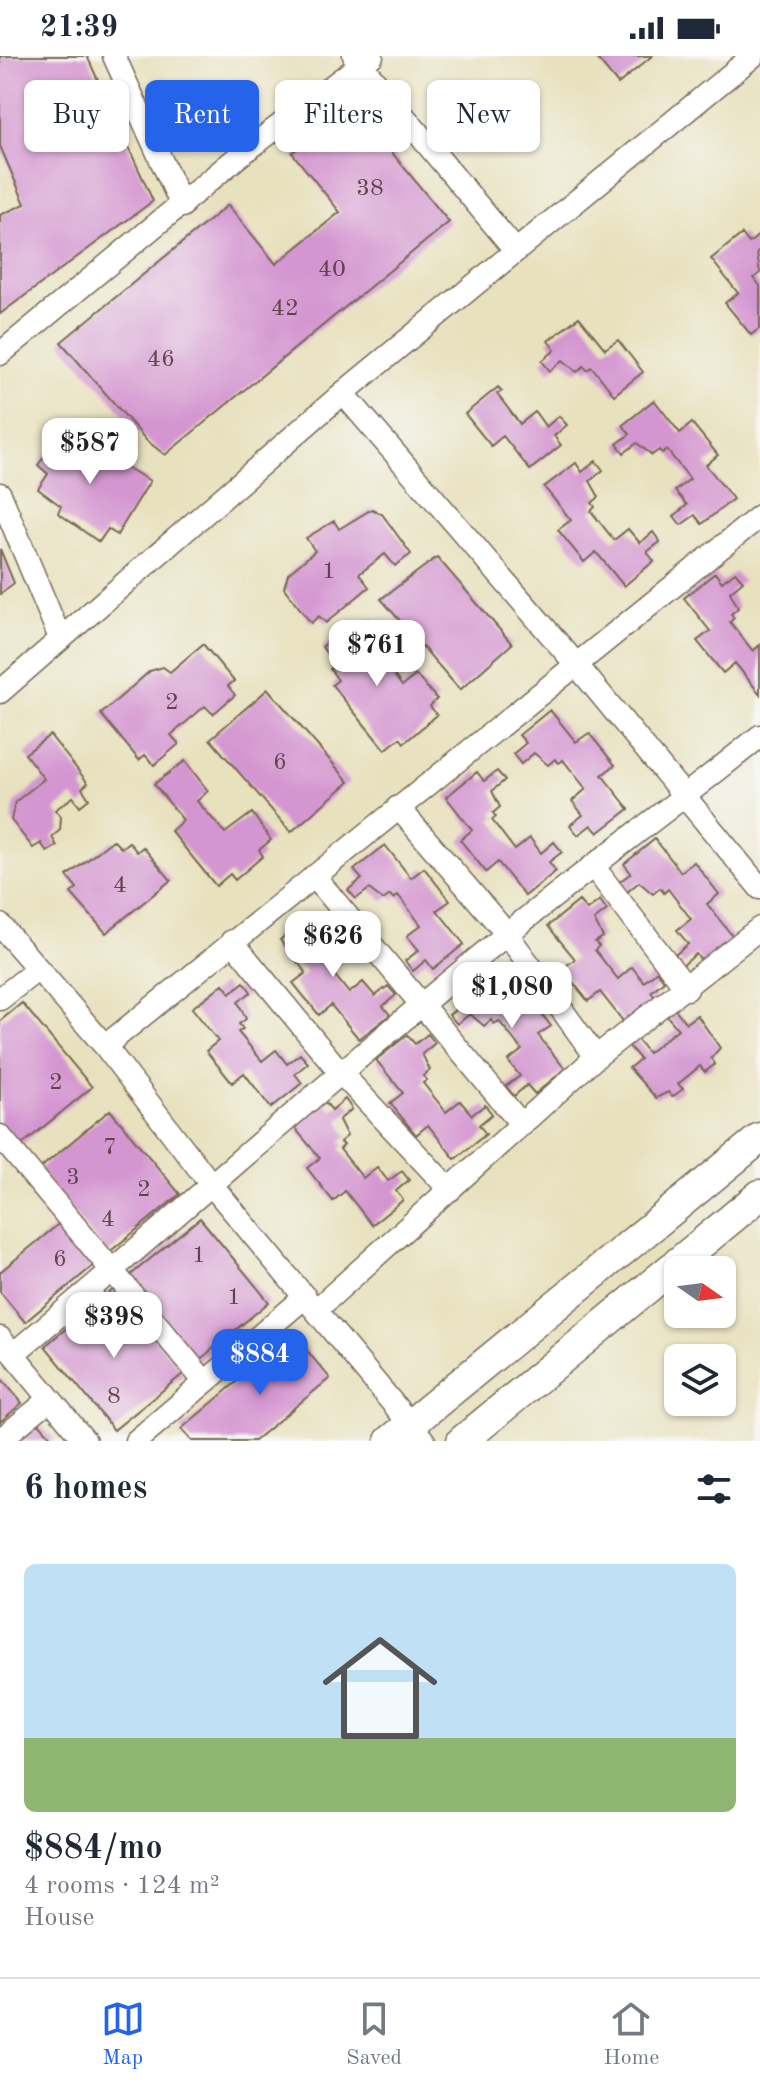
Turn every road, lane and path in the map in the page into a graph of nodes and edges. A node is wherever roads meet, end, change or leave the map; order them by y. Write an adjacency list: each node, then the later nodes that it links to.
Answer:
1 (114, 56): 4 (street)
2 (753, 56): 5 (street)
3 (362, 59): 4 (street); 5 (street)
4 (182, 206): 6 (street)
5 (516, 251): 7 (street)
6 (0, 354)
7 (343, 393): 10 (street); 11 (street)
8 (0, 494): 10 (street)
9 (760, 516): 11 (street)
10 (60, 638): 12 (street)
11 (575, 663): 14 (street); 15 (street)
12 (0, 692)
13 (760, 736): 14 (street)
14 (685, 797): 16 (street); 18 (street)
15 (398, 807): 17 (street); 21 (street)
16 (593, 866): 21 (street); 24 (street)
17 (314, 876): 22 (street); 26 (street)
18 (760, 888)
19 (0, 925): 23 (street)
20 (760, 928): 24 (street)
21 (507, 934): 26 (street); 28 (street)
22 (232, 941): 27 (street); 29 (street)
23 (38, 969): 25 (street); 27 (street)
24 (687, 989): 28 (street)
25 (0, 999)
26 (424, 1004): 29 (street); 30 (street)
27 (105, 1046): 33 (street)
28 (596, 1057): 30 (street)
29 (340, 1072): 33 (street); 34 (street)
30 (522, 1125): 34 (street)
31 (0, 1136): 36 (street)
32 (760, 1138): 41 (main road)
33 (210, 1183): 36 (street); 37 (street)
34 (450, 1190): 37 (street)
35 (760, 1195): 45 (main road)
36 (111, 1273): 38 (street); 39 (street)
37 (311, 1303): 39 (street); 41 (street)
38 (7, 1346): 40 (street)
39 (205, 1382): 44 (street)
40 (50, 1399): 42 (street); 43 (street)
41 (408, 1436)
42 (0, 1440)
43 (85, 1441)
44 (136, 1441)
45 (462, 1441)

